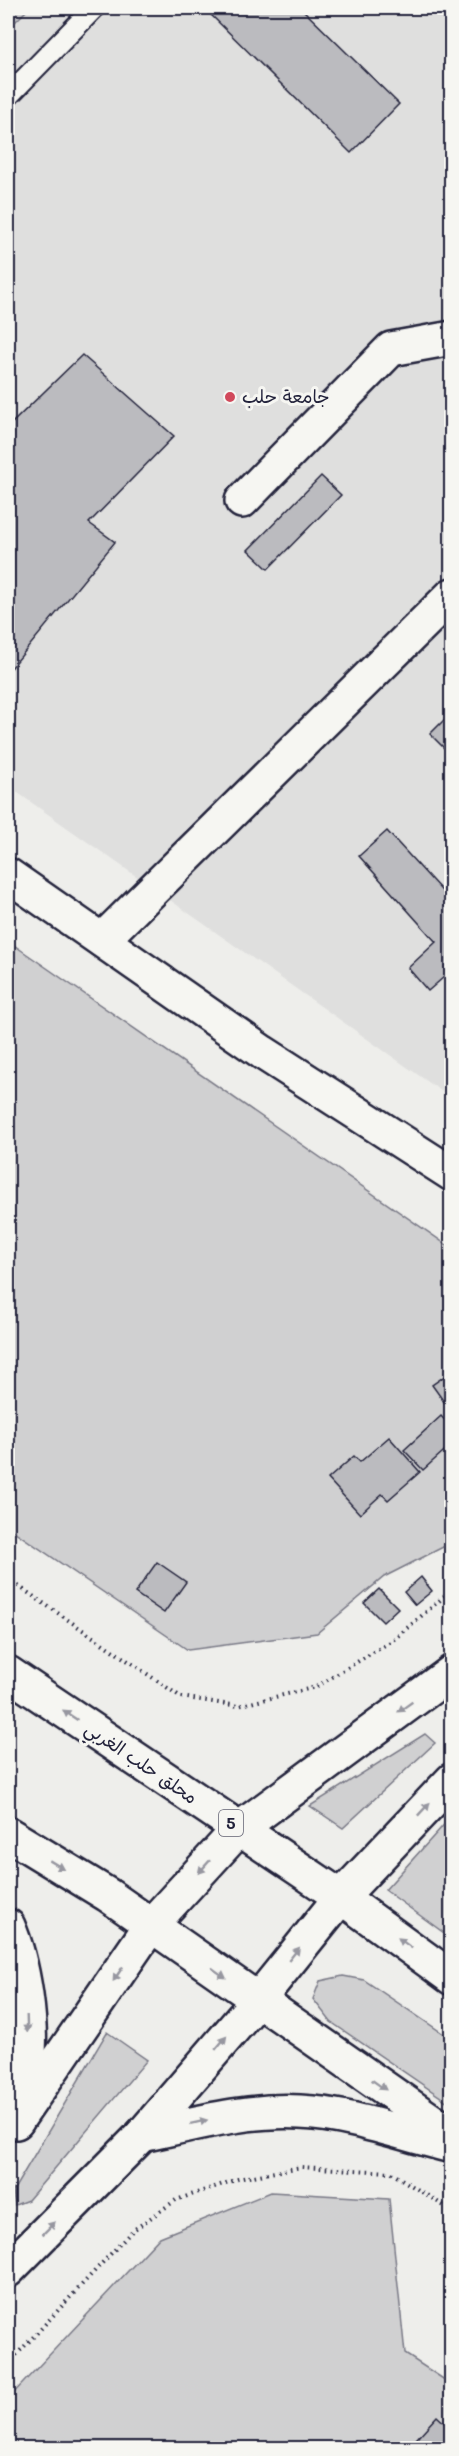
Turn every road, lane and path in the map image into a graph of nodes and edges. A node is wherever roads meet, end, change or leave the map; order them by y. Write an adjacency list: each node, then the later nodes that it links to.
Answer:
1 (15, 8): 3 (path)
2 (94, 8): 4 (lane)
3 (8, 15)
4 (8, 96)
5 (452, 338): 6 (main road)
6 (242, 501)
7 (452, 595): 9 (main road)
8 (8, 875): 9 (main road)
9 (102, 940): 10 (main road)
10 (452, 1174)
11 (8, 1579): 12 (path)
12 (452, 1590)
13 (452, 1671): 16 (main road, one-way to 16)
14 (8, 1672): 16 (main road, محلق حلب الغربي / 5, one-way to 14)
15 (452, 1780): 18 (main road, one-way to 15)
16 (239, 1829): 18 (main road, محلق حلب الغربي / 5); 19 (main road, one-way to 19)
17 (8, 1834): 19 (main road, one-way to 19)
18 (341, 1897): 21 (main road, محلق حلب الغربي / 5, one-way to 18); 22 (main road, one-way to 18)
19 (151, 1925): 22 (main road, one-way to 22); 23 (main road, one-way to 23)
20 (8, 1926): 23 (main road, one-way to 23)
21 (452, 1978)
22 (258, 2000): 24 (main road, one-way to 22); 25 (main road, one-way to 25)
23 (12, 2126)
24 (142, 2135): 26 (main road, one-way to 26); 28 (main road, one-way to 24)
25 (452, 2135)
26 (452, 2146)
27 (452, 2211): 29 (path)
28 (8, 2270)
29 (8, 2364)

